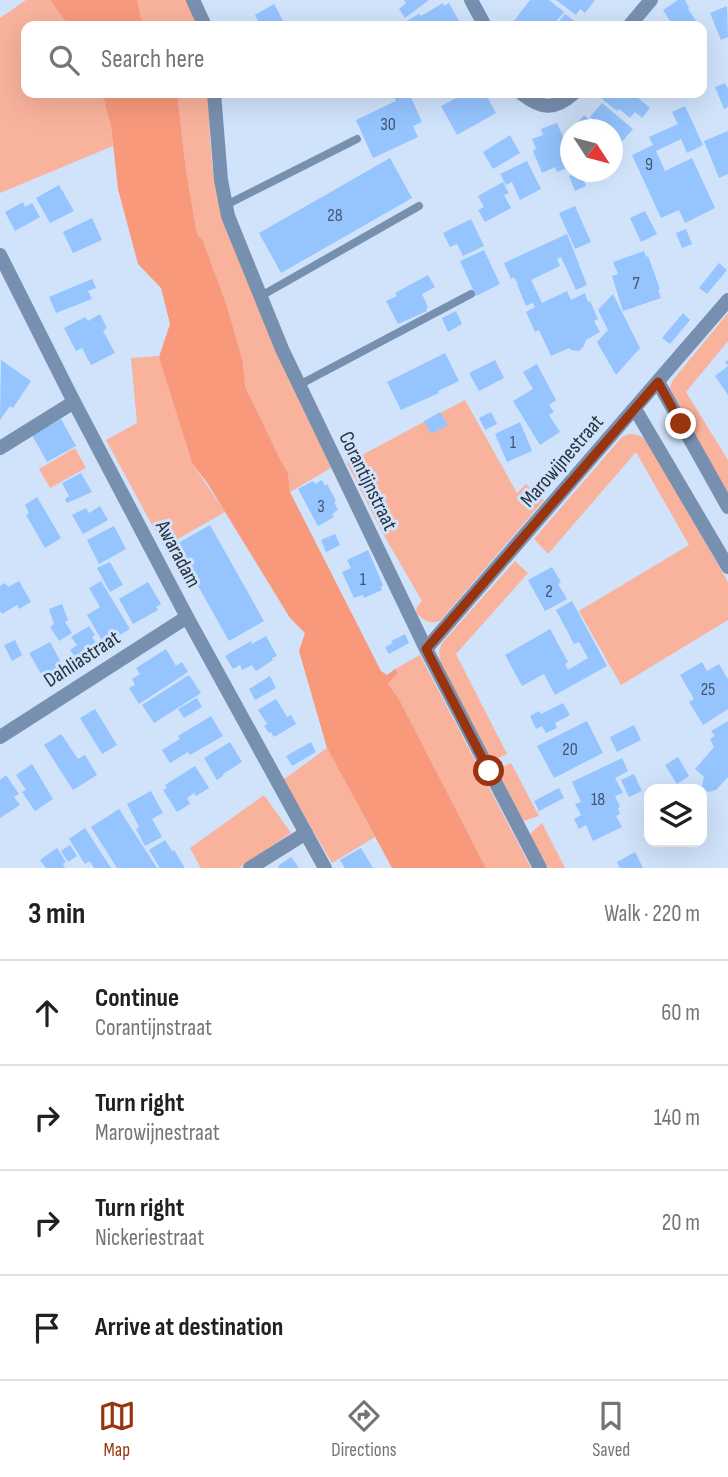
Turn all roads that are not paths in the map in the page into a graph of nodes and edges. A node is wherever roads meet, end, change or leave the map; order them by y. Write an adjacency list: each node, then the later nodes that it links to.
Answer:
1 (193, 0): 4 (street)
2 (471, 0): 5 (street)
3 (651, 0): 6 (street)
4 (203, 21)
5 (482, 21)
6 (633, 21)
7 (214, 98): 11 (street, Corantijnstraat)
8 (527, 98): 9 (street)
9 (567, 98)
10 (356, 139): 11 (lane)
11 (226, 205): 15 (street, Corantijnstraat)
12 (419, 206): 15 (lane)
13 (0, 255): 19 (street, Awaradam)
14 (471, 295): 18 (lane)
15 (261, 296): 18 (street, Corantijnstraat)
16 (728, 300): 17 (street, Marowijnestraat)
17 (658, 382): 20 (street, Marowijnestraat); 22 (street)
18 (299, 385): 25 (street, Corantijnstraat)
19 (74, 402): 21 (street); 24 (street, Awaradam)
20 (635, 410): 23 (street); 25 (street, Marowijnestraat)
21 (0, 448)
22 (728, 507)
23 (728, 567)
24 (187, 617): 26 (street, Dahliastraat); 27 (street, Awaradam)
25 (426, 649): 30 (street, Corantijnstraat)
26 (0, 737)
27 (306, 833): 28 (street); 29 (street, Awaradam)
28 (250, 868)
29 (325, 868)
30 (540, 868)

